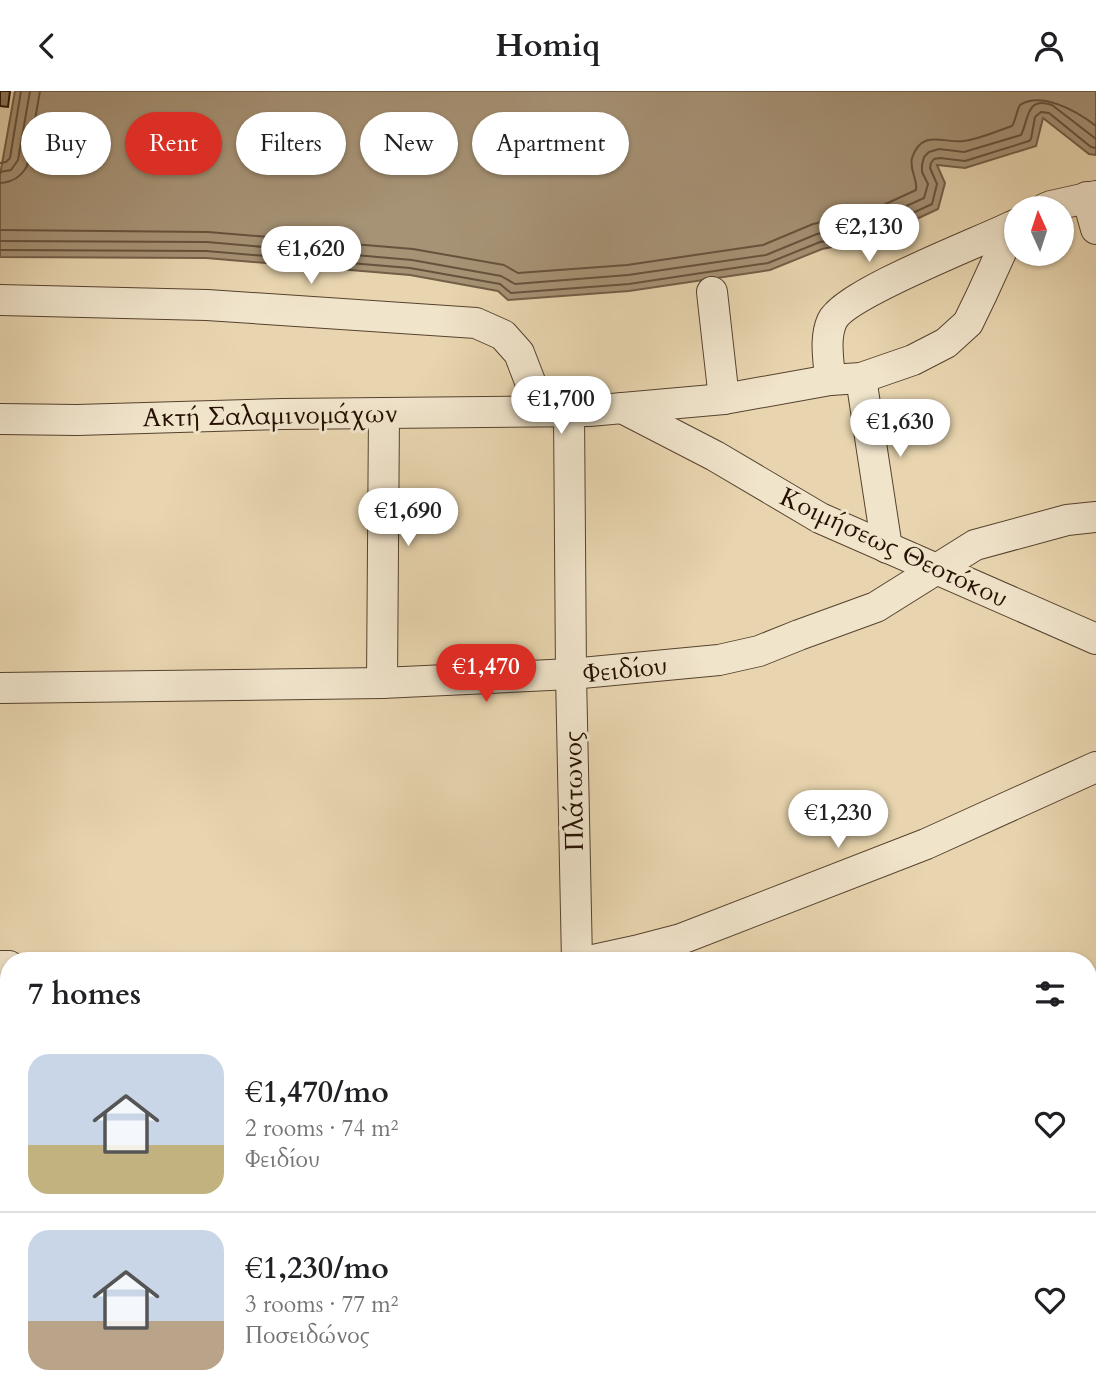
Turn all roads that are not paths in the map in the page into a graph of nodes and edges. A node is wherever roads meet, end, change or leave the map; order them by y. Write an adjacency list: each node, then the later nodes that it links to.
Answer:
1 (1091, 197): 2 (street)
2 (1096, 229)
3 (1004, 230): 8 (street, Ακτή Σαλαμινομάχων)
4 (1004, 248): 7 (street, Ακτή Σαλαμινομάχων)
5 (712, 292): 9 (street)
6 (0, 300): 11 (street)
7 (861, 378): 8 (street, Ακτή Σαλαμινομάχων); 15 (street)
8 (830, 380): 9 (street, Ακτή Σαλαμινομάχων)
9 (724, 399): 10 (street, Ακτή Σαλαμινομάχων)
10 (621, 408): 11 (street, Ακτή Σαλαμινομάχων); 15 (street, Κοιμήσεως Θεοτόκου)
11 (555, 411): 12 (street, Ακτή Σαλαμινομάχων); 18 (street, Πλάτωνος)
12 (384, 412): 13 (street, Ακτή Σαλαμινομάχων); 19 (street)
13 (0, 419)
14 (1096, 517): 16 (street, Φειδίου)
15 (887, 548): 16 (street, Κοιμήσεως Θεοτόκου)
16 (936, 568): 17 (street, Κοιμήσεως Θεοτόκου); 18 (street, Φειδίου)
17 (1096, 639)
18 (570, 674): 19 (street, Φειδίου); 22 (street, Πλάτωνος)
19 (382, 683): 20 (street, Φειδίου)
20 (0, 688)
21 (1096, 767): 23 (street)
22 (577, 952)
23 (630, 952)

